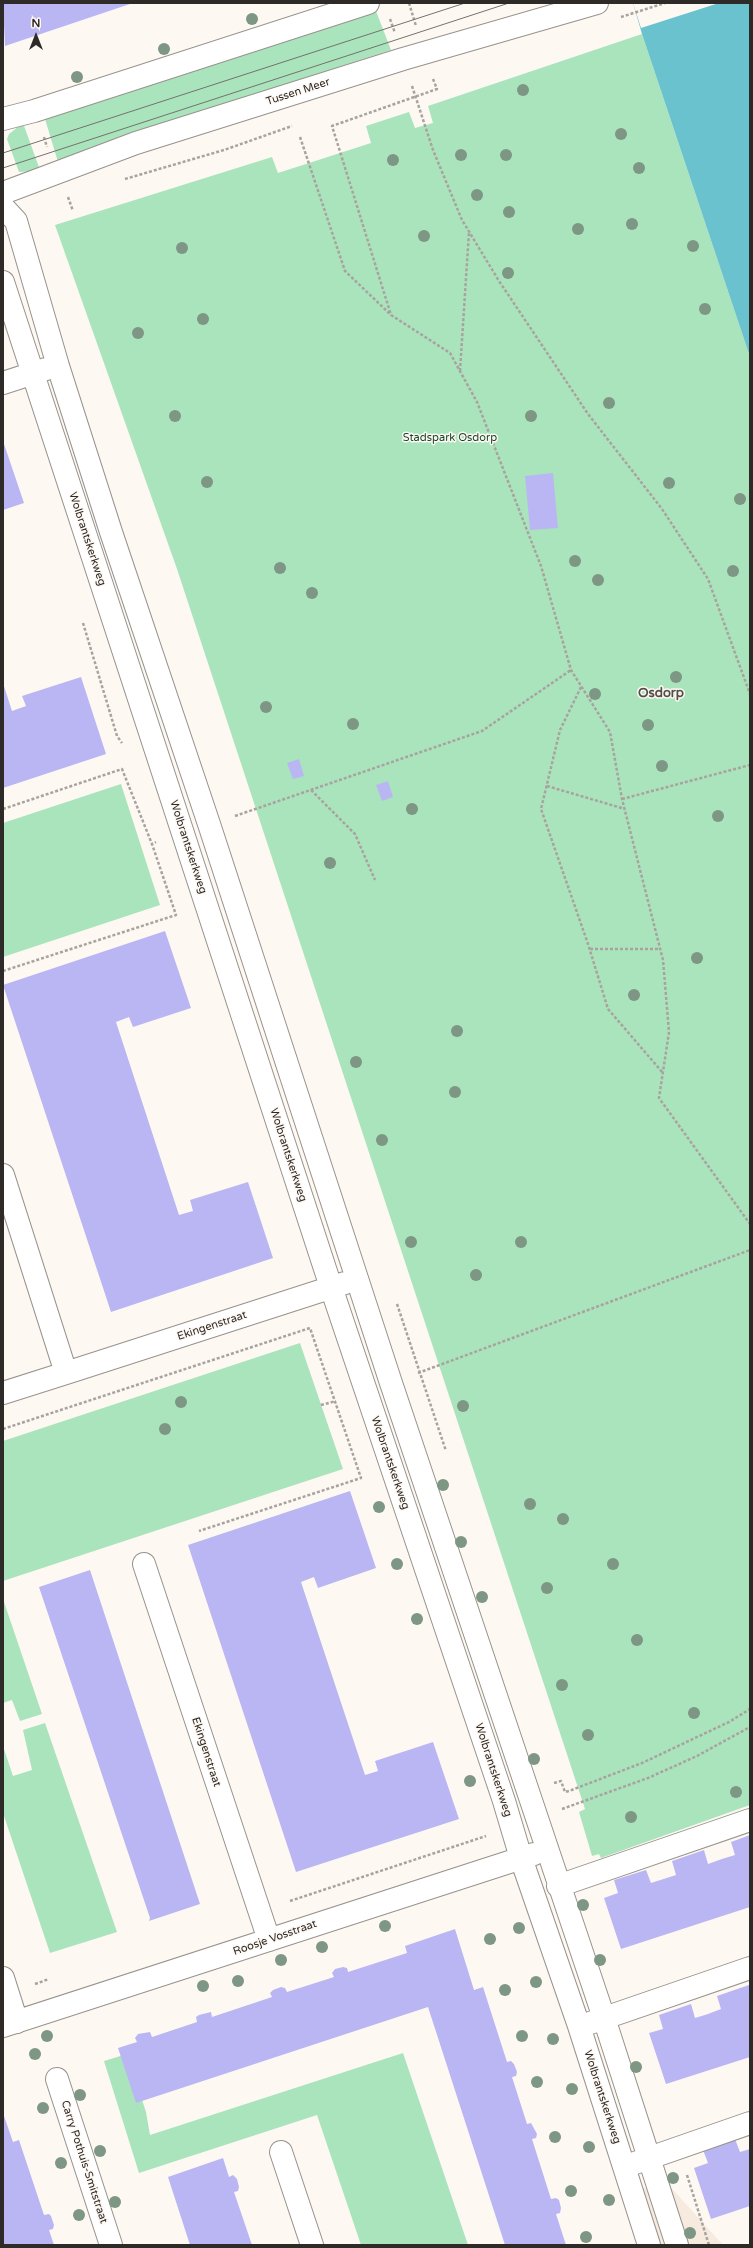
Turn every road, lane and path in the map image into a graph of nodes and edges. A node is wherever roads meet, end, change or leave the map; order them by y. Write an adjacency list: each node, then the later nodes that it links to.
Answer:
1 (368, 3): 9 (street)
2 (409, 3): 6 (path)
3 (665, 3): 5 (path)
4 (590, 5): 6 (street, Tussen Meer)
5 (613, 20)
6 (425, 53): 8 (path); 11 (street, Tussen Meer)
7 (411, 84): 8 (path)
8 (415, 97): 13 (path); 15 (path)
9 (3, 119)
10 (300, 137): 15 (path)
11 (3, 193)
12 (3, 207): 16 (street)
13 (469, 232): 17 (path); 22 (path)
14 (3, 282): 18 (street, Wolbrantskerkweg)
15 (391, 315): 17 (path)
16 (58, 366): 18 (street); 29 (street)
17 (460, 371): 20 (path)
18 (32, 373): 19 (street); 30 (street, Wolbrantskerkweg)
19 (3, 383)
20 (571, 670): 21 (path); 25 (path)
21 (581, 686): 24 (path); 26 (path)
22 (750, 694)
23 (750, 765): 26 (path)
24 (547, 786): 28 (path); 33 (path)
25 (310, 790): 29 (path); 32 (path)
26 (622, 799): 28 (path)
27 (3, 808): 31 (path)
28 (625, 810): 34 (path)
29 (209, 824): 40 (street)
30 (183, 833): 31 (path); 41 (street, Wolbrantskerkweg)
31 (152, 844): 35 (path)
32 (375, 880)
33 (590, 949): 34 (path); 36 (path)
34 (660, 949): 36 (path)
35 (3, 971)
36 (663, 1073): 38 (path)
37 (3, 1174): 42 (street)
38 (750, 1224)
39 (750, 1250): 43 (path)
40 (357, 1278): 41 (street, Ekingenstraat); 43 (street)
41 (331, 1287): 42 (street, Ekingenstraat); 44 (street, Wolbrantskerkweg)
42 (66, 1373): 45 (street, Ekingenstraat)
43 (391, 1383): 53 (street)
44 (366, 1392): 46 (path); 57 (street, Wolbrantskerkweg)
45 (3, 1393)
46 (336, 1401): 47 (path); 48 (path); 49 (path)
47 (321, 1405)
48 (3, 1429)
49 (199, 1530)
50 (144, 1564): 59 (street, Ekingenstraat)
51 (750, 1709): 53 (path)
52 (750, 1726): 54 (path)
53 (529, 1793): 56 (street)
54 (563, 1809)
55 (750, 1820): 58 (street)
56 (547, 1850): 57 (street, Roosje Vosstraat); 58 (street)
57 (521, 1858): 59 (street, Roosje Vosstraat); 64 (street, Wolbrantskerkweg)
58 (558, 1886): 62 (street)
59 (269, 1940): 63 (street, Roosje Vosstraat)
60 (750, 1968): 62 (street)
61 (3, 1978): 63 (street)
62 (604, 2018): 64 (street); 68 (street)
63 (10, 2024)
64 (579, 2026): 69 (street, Wolbrantskerkweg)
65 (57, 2079): 70 (street, Carry Pothuis-Smitstraat)
66 (750, 2123): 68 (street)
67 (281, 2152): 71 (street)
68 (649, 2158): 69 (street); 73 (street)
69 (625, 2167): 72 (street, Wolbrantskerkweg)
70 (111, 2245)
71 (312, 2245)
72 (649, 2245)
73 (677, 2245)

